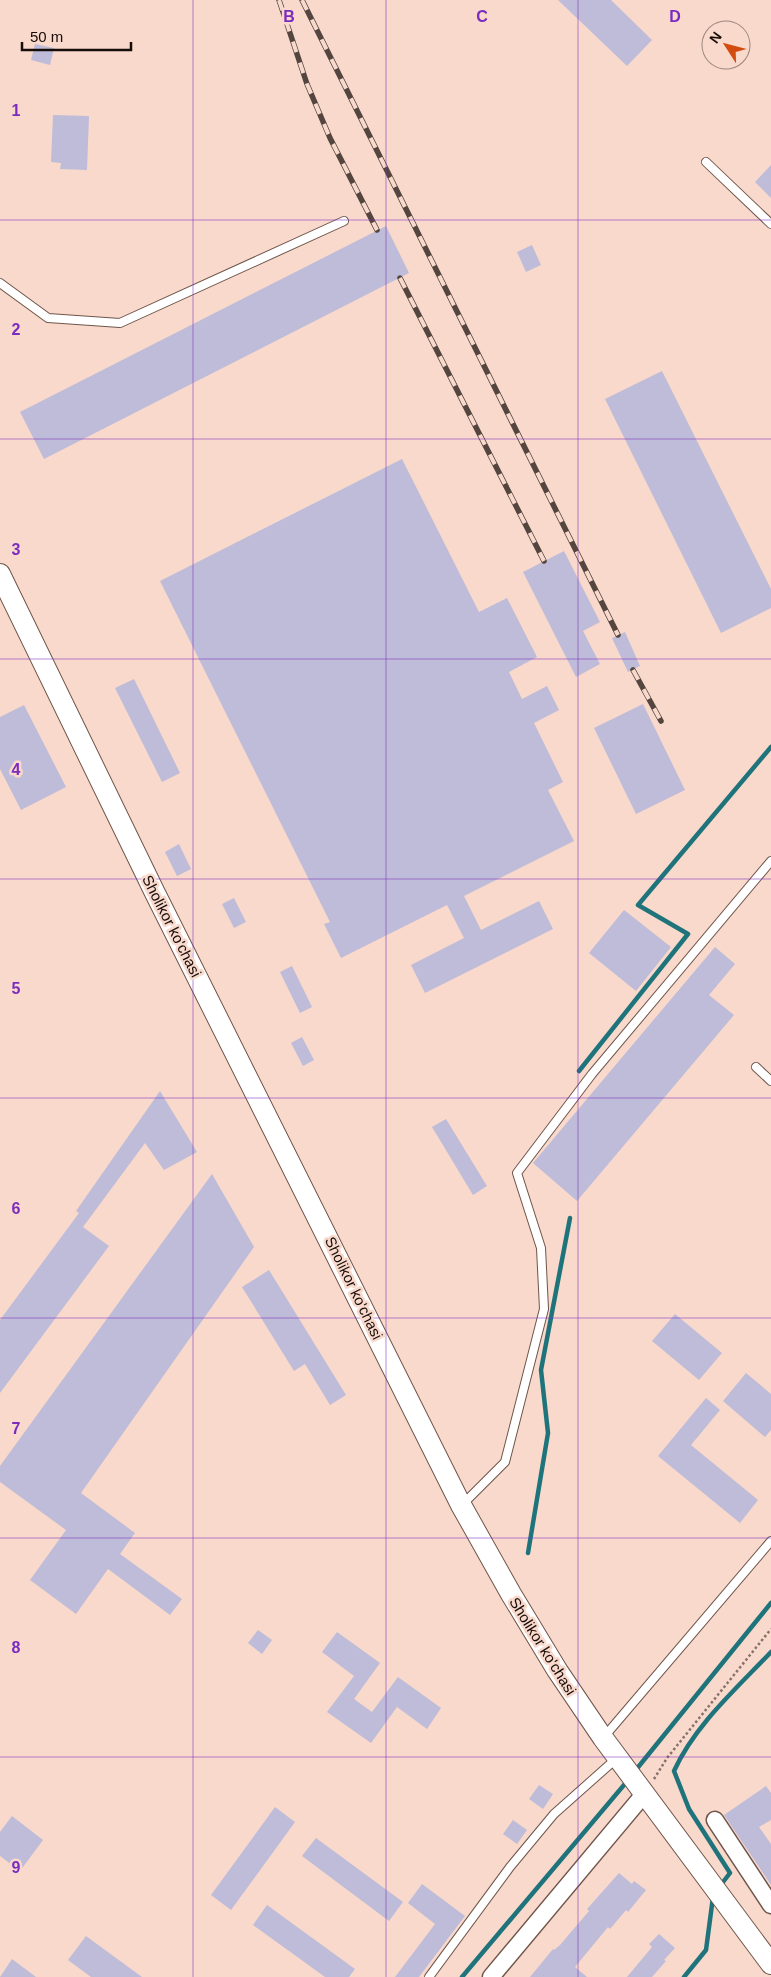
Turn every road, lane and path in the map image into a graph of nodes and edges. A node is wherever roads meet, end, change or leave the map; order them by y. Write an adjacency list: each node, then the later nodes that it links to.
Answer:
1 (706, 162): 3 (lane)
2 (344, 221): 4 (lane)
3 (771, 224)
4 (0, 283)
5 (0, 574): 9 (street, Sholikor ko'chasi)
6 (771, 861): 9 (lane)
7 (756, 1066): 8 (lane)
8 (771, 1081)
9 (461, 1505): 12 (street, Sholikor ko'chasi)
10 (771, 1541): 12 (lane)
11 (771, 1629): 13 (path)
12 (603, 1738): 13 (street, Sholikor ko'chasi)
13 (631, 1776): 16 (street, Sholikor ko'chasi); 17 (lane); 18 (street)
14 (715, 1820): 15 (street)
15 (771, 1905)
16 (771, 1964)
17 (429, 1977)
18 (491, 1977)

